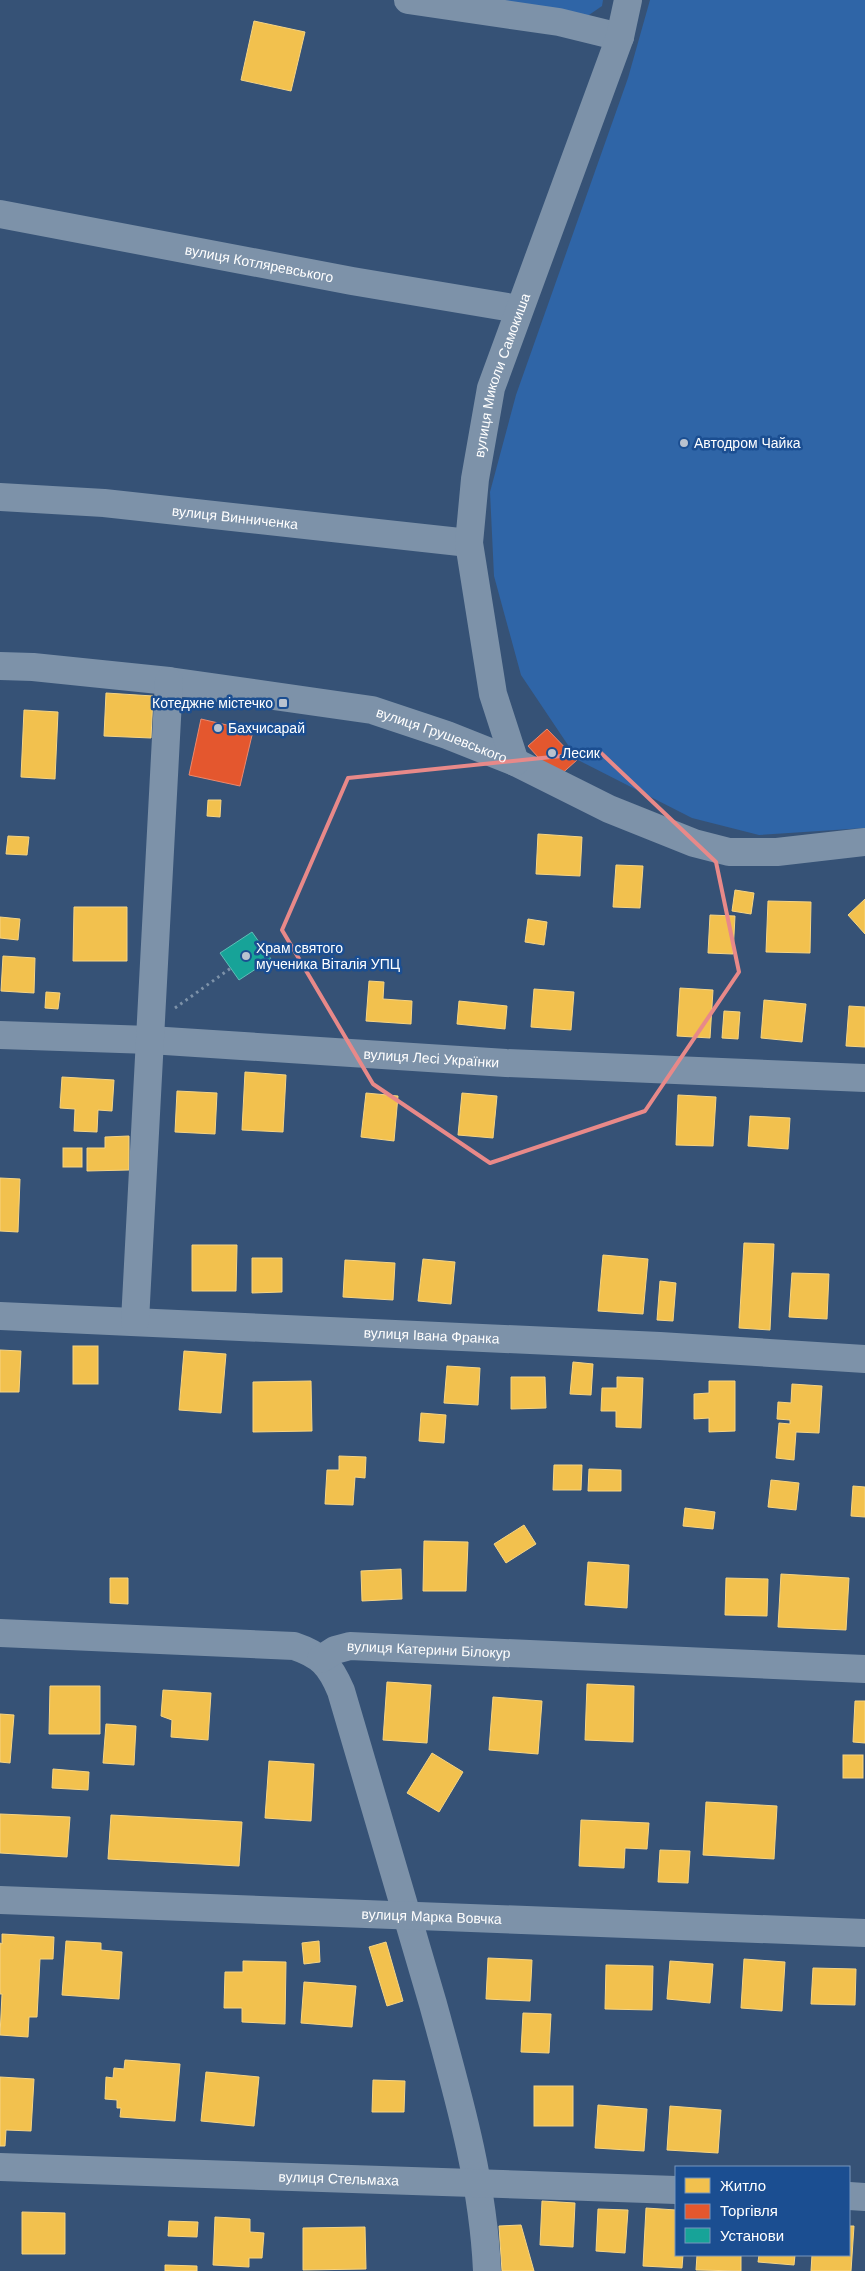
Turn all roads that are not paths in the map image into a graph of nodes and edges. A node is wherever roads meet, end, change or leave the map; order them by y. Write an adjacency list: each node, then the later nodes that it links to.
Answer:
1 (408, 0): 3 (street)
2 (628, 0): 3 (street, вулиця Миколи Самокиша)
3 (620, 37): 5 (street, вулиця Миколи Самокиша)
4 (0, 214): 5 (street, вулиця Котляревського)
5 (519, 309): 7 (street, вулиця Миколи Самокиша)
6 (0, 497): 7 (street, вулиця Винниченка)
7 (469, 543): 10 (street, вулиця Миколи Самокиша)
8 (0, 666): 9 (street, вулиця Грушевського)
9 (169, 681): 10 (street, вулиця Грушевського); 13 (street)
10 (515, 762): 11 (street, вулиця Грушевського)
11 (865, 842)
12 (0, 1035): 13 (street, вулиця Лесі Українки)
13 (150, 1040): 14 (street, вулиця Лесі Українки); 16 (street)
14 (865, 1078)
15 (0, 1316): 16 (street, вулиця Івана Франка)
16 (135, 1321): 17 (street, вулиця Івана Франка)
17 (865, 1359)
18 (0, 1633): 19 (street)
19 (321, 1659): 20 (street, вулиця Катерини Білокур); 22 (street)
20 (865, 1669)
21 (0, 1900): 22 (street, вулиця Марка Вовчка)
22 (408, 1915): 23 (street, вулиця Марка Вовчка); 25 (street)
23 (865, 1933)
24 (0, 2167): 25 (street, вулиця Стельмаха)
25 (478, 2182): 26 (street, вулиця Стельмаха); 29 (street)
26 (675, 2190)
27 (850, 2196): 28 (street)
28 (865, 2197)
29 (487, 2271)

